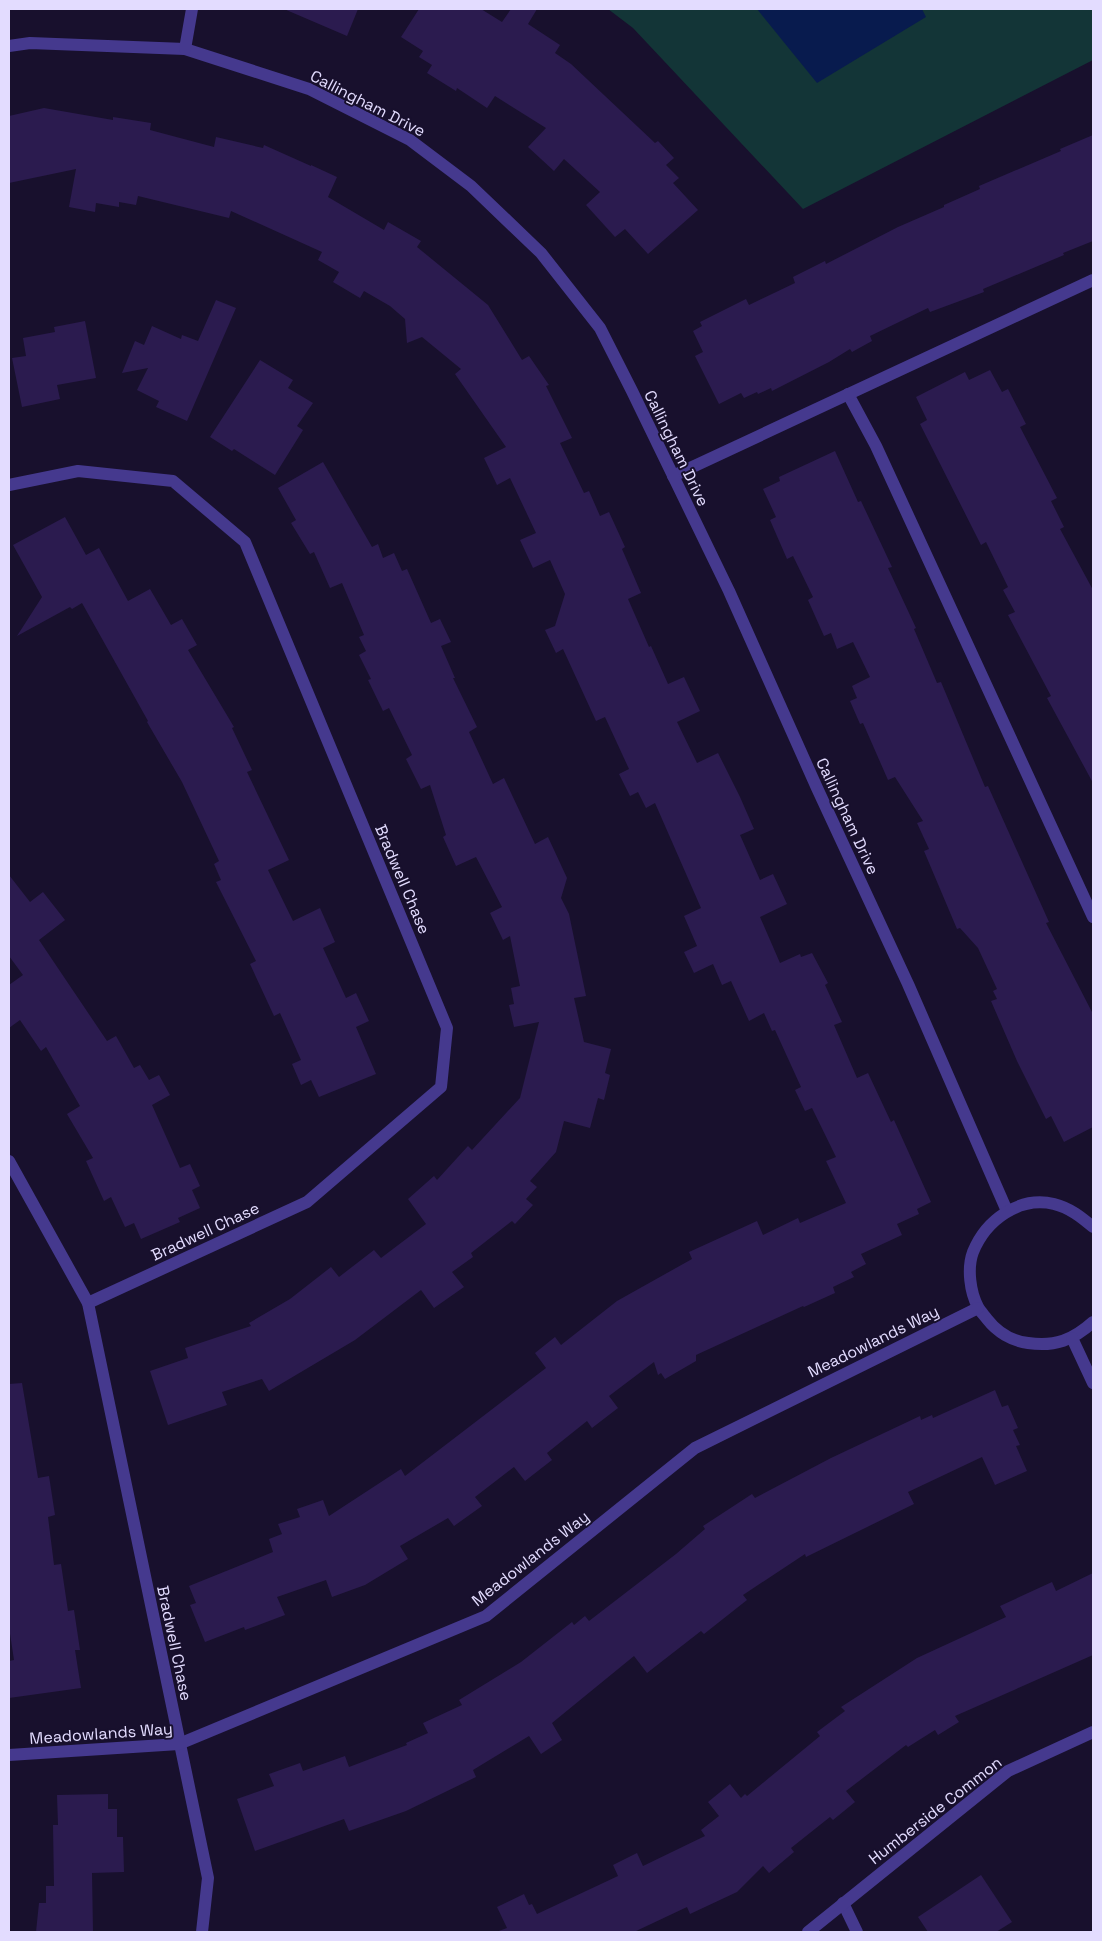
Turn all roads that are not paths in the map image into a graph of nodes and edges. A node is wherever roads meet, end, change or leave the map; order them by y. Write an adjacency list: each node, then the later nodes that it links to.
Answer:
1 (192, 9): 3 (street)
2 (9, 46): 3 (street, Callingham Drive)
3 (185, 49): 6 (street, Callingham Drive)
4 (1093, 280): 5 (street)
5 (848, 394): 6 (street); 8 (street)
6 (673, 476): 10 (street, Callingham Drive)
7 (9, 485): 12 (street, Bradwell Chase)
8 (1093, 916)
9 (9, 1161): 12 (street, Bradwell Chase)
10 (1007, 1211): 11 (street); 13 (street)
11 (1093, 1227)
12 (88, 1303): 18 (street, Bradwell Chase)
13 (978, 1308): 15 (street); 18 (street, Meadowlands Way)
14 (1093, 1322): 15 (street)
15 (1072, 1338): 16 (street)
16 (1093, 1383)
17 (1093, 1732): 20 (street, Humberside Common)
18 (179, 1744): 19 (street, Meadowlands Way); 21 (street, Bradwell Chase)
19 (9, 1755)
20 (842, 1904): 22 (street, Humberside Common); 23 (street)
21 (202, 1932)
22 (808, 1932)
23 (857, 1932)

